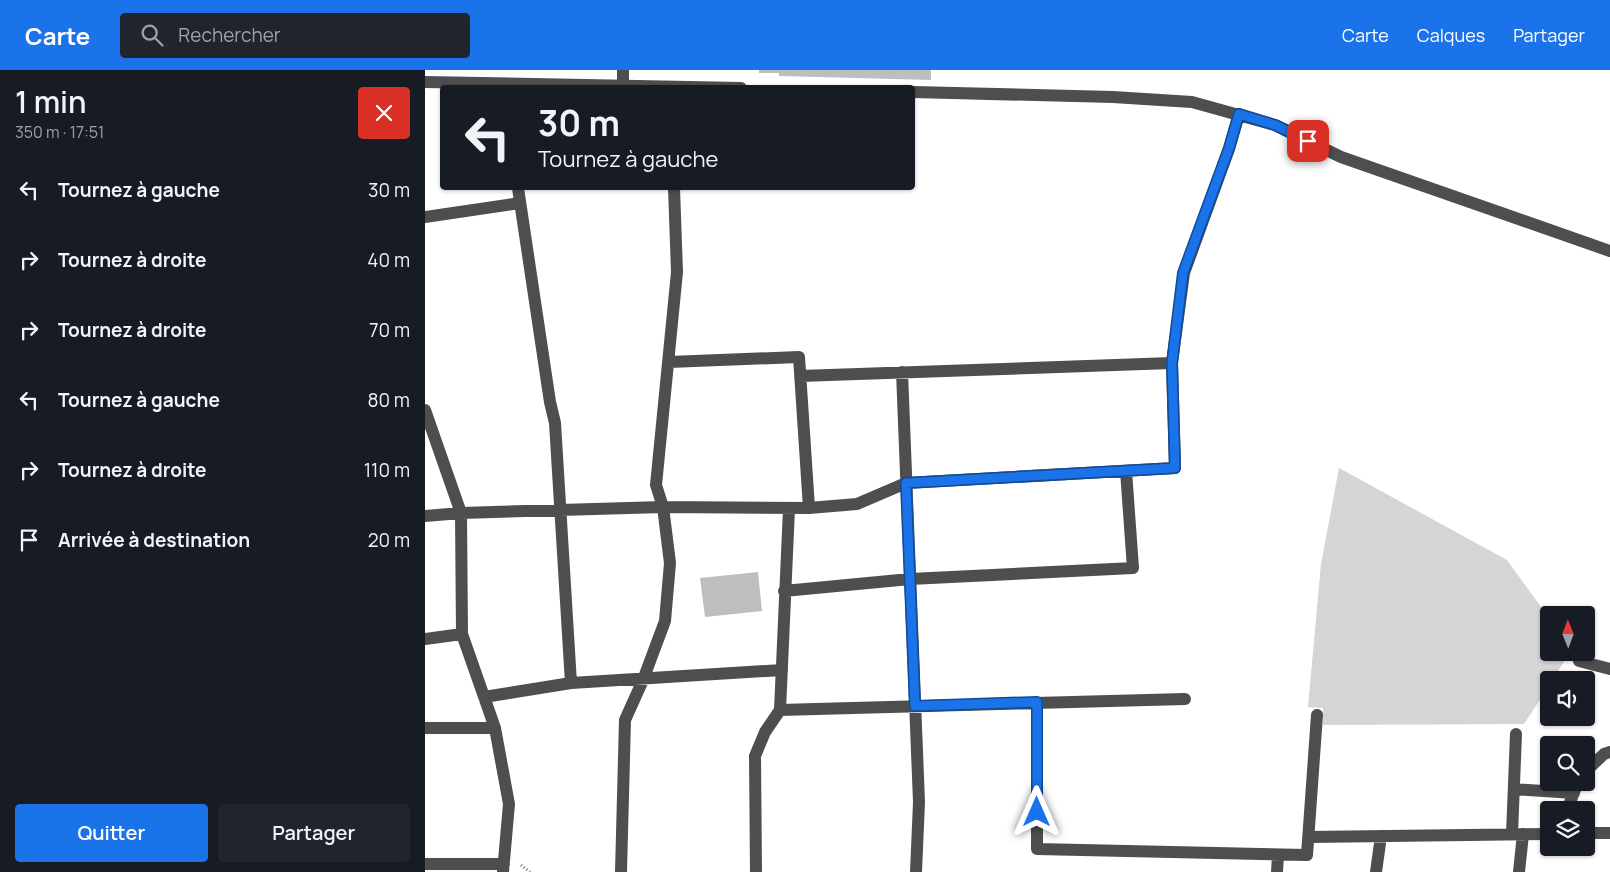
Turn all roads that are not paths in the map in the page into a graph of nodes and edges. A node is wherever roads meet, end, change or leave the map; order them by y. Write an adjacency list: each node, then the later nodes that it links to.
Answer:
1 (623, 70): 4 (street)
2 (502, 80): 3 (street); 4 (street)
3 (425, 82)
4 (623, 85)
5 (915, 92): 6 (street)
6 (1239, 114): 11 (street); 13 (street)
7 (518, 190): 9 (street)
8 (674, 190): 12 (street)
9 (520, 202): 10 (street); 21 (street)
10 (425, 217)
11 (1610, 251)
12 (669, 362): 15 (street); 19 (street)
13 (1172, 363): 14 (street); 17 (street)
14 (902, 372): 15 (street); 18 (street)
15 (800, 376): 20 (street)
16 (426, 417): 23 (street)
17 (1125, 471): 18 (street); 25 (street)
18 (906, 483): 20 (street); 25 (street)
19 (663, 506): 21 (street); 22 (street); 32 (street)
20 (809, 508): 22 (street)
21 (562, 509): 23 (street); 33 (street)
22 (789, 510): 26 (street)
23 (461, 513): 24 (street); 27 (street)
24 (425, 516)
25 (910, 579): 26 (street); 37 (street)
26 (784, 591): 31 (street)
27 (462, 634): 28 (street); 34 (street)
28 (425, 639)
29 (1579, 661): 30 (street)
30 (1610, 669)
31 (782, 670): 32 (street); 38 (street)
32 (643, 680): 33 (street); 56 (street)
33 (571, 683): 34 (street)
34 (484, 697): 41 (street)
35 (1185, 698): 36 (street)
36 (1037, 702): 37 (street); 53 (street)
37 (915, 706): 38 (street); 58 (street)
38 (780, 710): 57 (street)
39 (1317, 715): 52 (street)
40 (425, 728): 41 (street)
41 (495, 728): 55 (street)
42 (1516, 734): 45 (street)
43 (1610, 752): 44 (street)
44 (1595, 762)
45 (1514, 789): 46 (street); 49 (street)
46 (1540, 789)
47 (1595, 833): 48 (street)
48 (1610, 833)
49 (1517, 834): 50 (street); 51 (street); 61 (street)
50 (1540, 834)
51 (1381, 836): 52 (street); 60 (street)
52 (1309, 837): 53 (street)
53 (1278, 854): 59 (street)
54 (425, 864): 55 (street)
55 (504, 868)
56 (621, 872)
57 (756, 872)
58 (916, 872)
59 (1277, 872)
60 (1377, 872)
61 (1519, 872)

